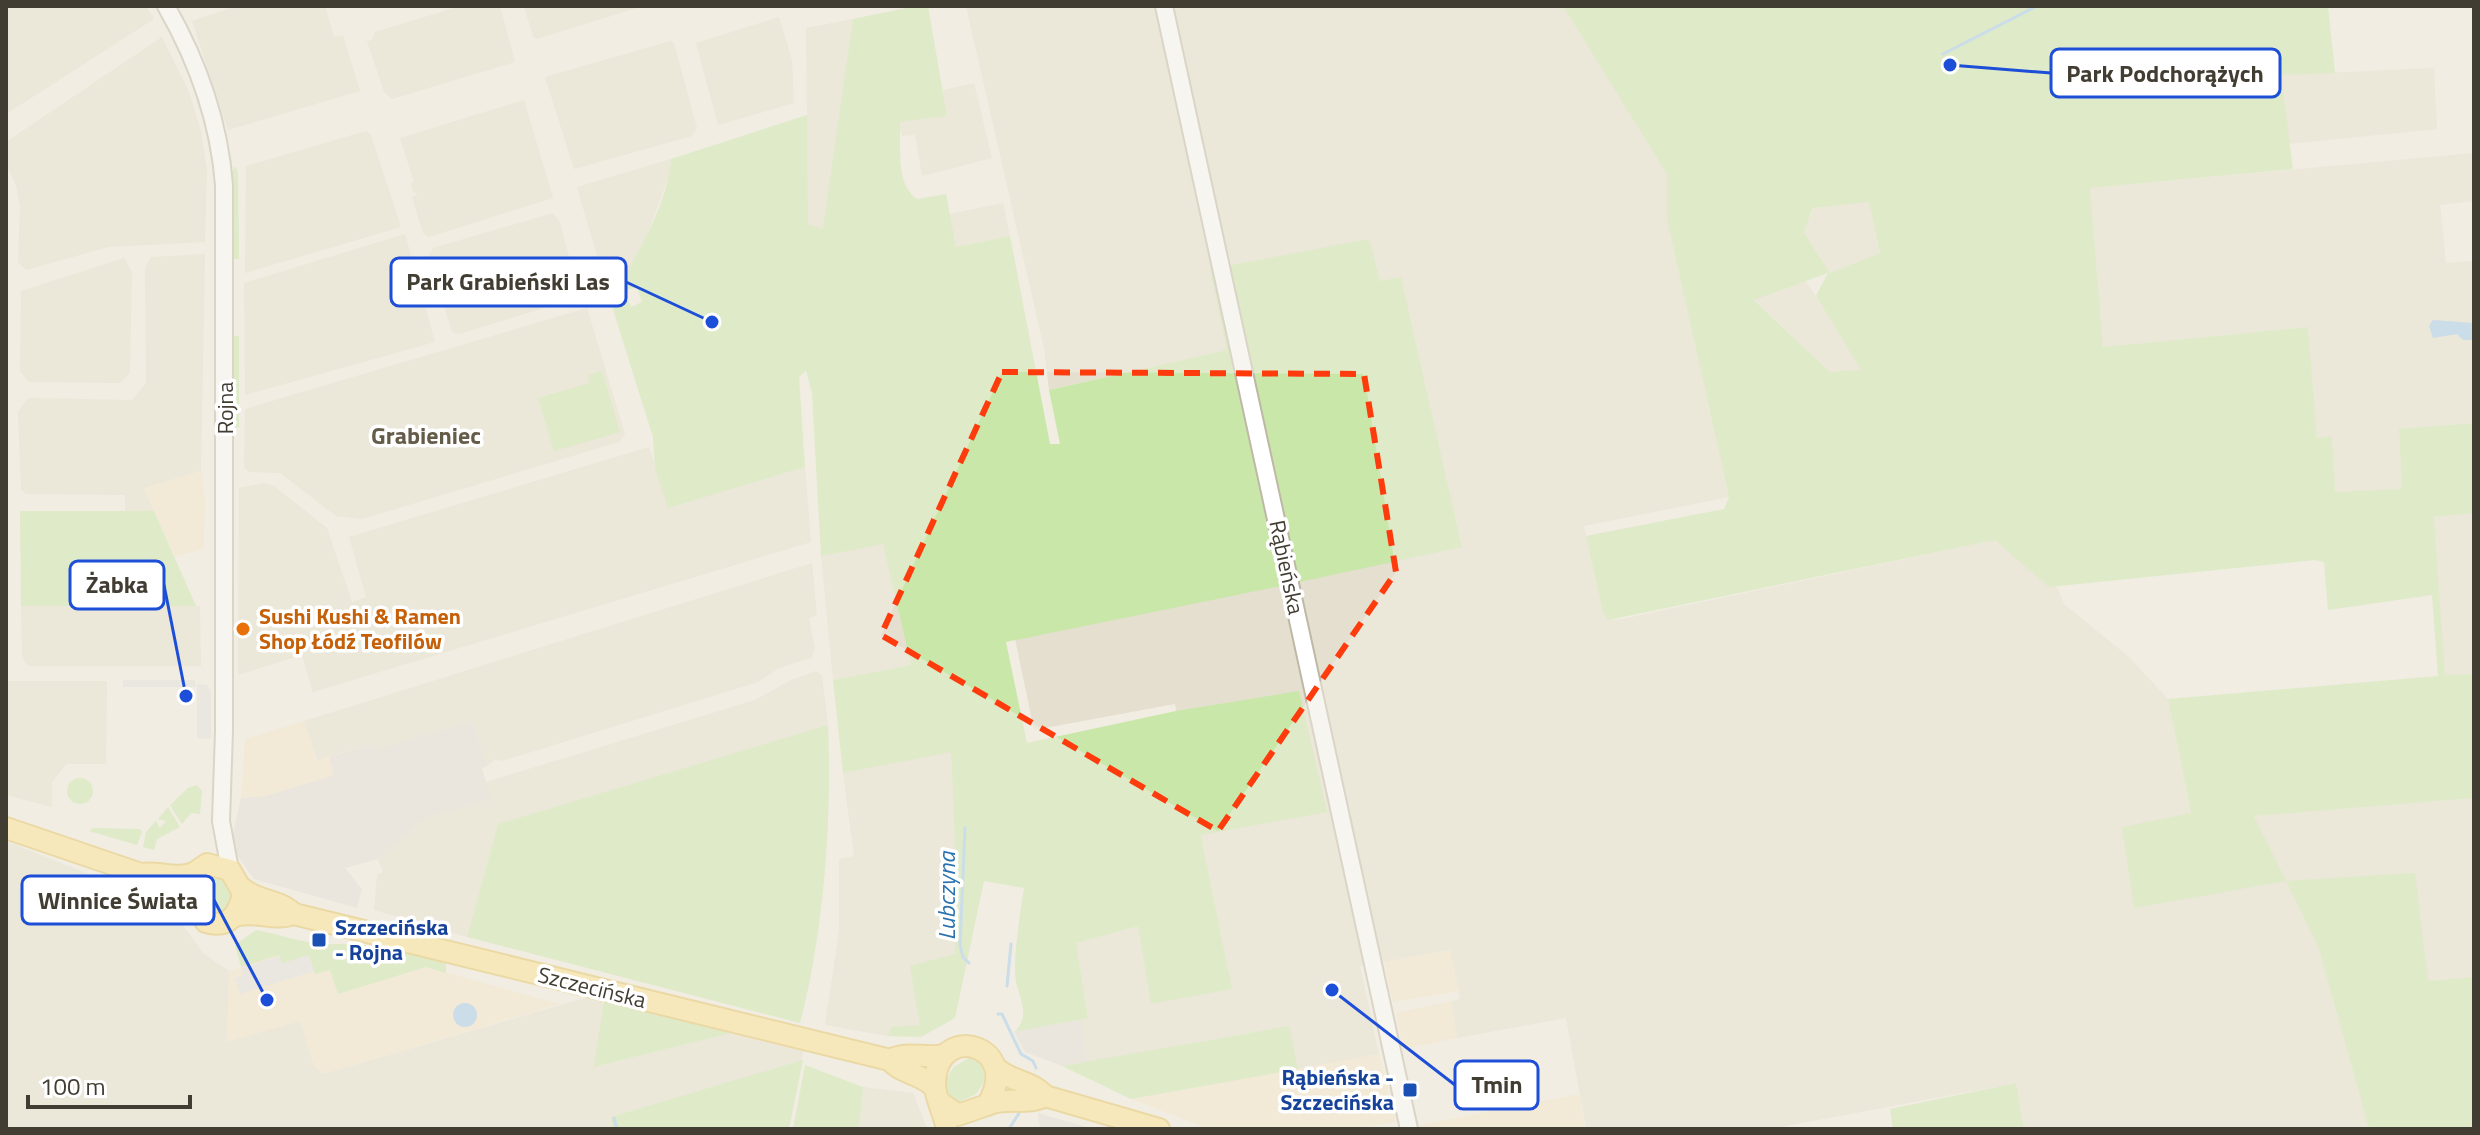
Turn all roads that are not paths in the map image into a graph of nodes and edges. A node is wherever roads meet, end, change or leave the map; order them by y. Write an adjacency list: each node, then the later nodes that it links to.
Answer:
1 (166, 6): 3 (street, Rojna)
2 (1164, 6): 21 (street, Rąbieńska)
3 (221, 821): 5 (street, Rojna); 6 (street, Rojna)
4 (6, 828): 7 (main road)
5 (200, 868): 6 (main road); 7 (main road); 9 (main road)
6 (230, 870): 8 (main road)
7 (141, 874): 9 (main road)
8 (242, 888): 10 (main road, Szczecińska); 11 (main road)
9 (188, 902): 11 (main road)
10 (294, 914): 11 (main road, Szczecińska); 13 (main road, Szczecińska)
11 (235, 916)
12 (944, 1055): 13 (main road, Szczecińska); 14 (main road); 15 (main road)
13 (890, 1060): 15 (main road, Szczecińska)
14 (995, 1067): 16 (main road); 17 (main road)
15 (938, 1096): 17 (main road); 18 (main road)
16 (1045, 1096): 17 (main road); 20 (main road)
17 (984, 1107): 19 (main road)
18 (947, 1129)
19 (968, 1129)
20 (1159, 1129)
21 (1409, 1129)

